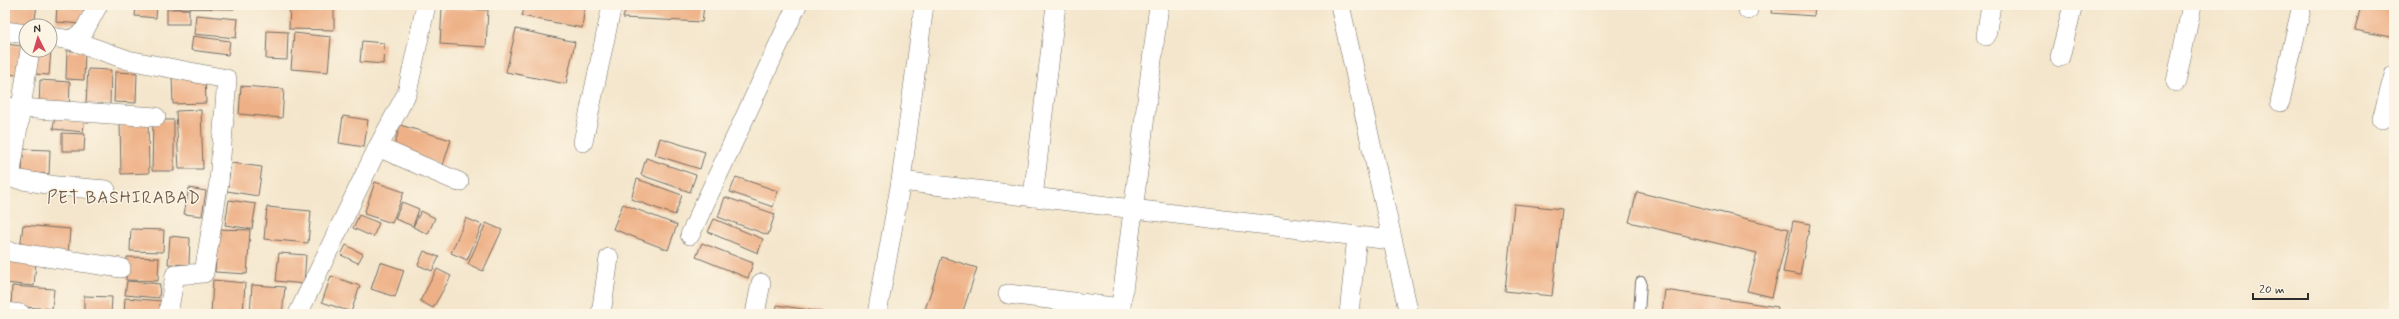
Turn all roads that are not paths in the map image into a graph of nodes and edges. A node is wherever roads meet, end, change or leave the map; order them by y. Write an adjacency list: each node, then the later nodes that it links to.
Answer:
1 (98, 5): 17 (street)
2 (426, 5): 27 (street)
3 (612, 5): 26 (street)
4 (797, 5): 34 (street)
5 (924, 5): 29 (street)
6 (1056, 5): 32 (street)
7 (1159, 5): 33 (street)
8 (1340, 5): 36 (street)
9 (1991, 5): 15 (street)
10 (2073, 5): 18 (street)
11 (2192, 5): 21 (street)
12 (2302, 5): 22 (street)
13 (5, 31): 14 (street)
14 (18, 33)
15 (1986, 36)
16 (58, 38): 17 (street)
17 (72, 40): 46 (street)
18 (2060, 57)
19 (28, 58): 23 (street)
20 (2394, 75): 25 (street)
21 (2176, 82)
22 (2280, 102)
23 (13, 109): 24 (street); 28 (street)
24 (156, 117)
25 (2382, 119)
26 (583, 142)
27 (378, 147): 30 (street); 47 (street)
28 (8, 178): 31 (street)
29 (901, 181): 32 (street); 50 (street)
30 (459, 182)
31 (106, 190)
32 (1032, 197): 33 (street)
33 (1134, 209): 35 (street); 43 (street)
34 (690, 235)
35 (1357, 236): 36 (street); 51 (street)
36 (1392, 240): 52 (street)
37 (5, 251): 39 (street)
38 (609, 258): 48 (street)
39 (121, 268)
40 (1641, 282): 53 (lane)
41 (761, 283): 49 (street)
42 (1008, 294): 43 (street)
43 (1120, 311)
44 (5, 312): 45 (street)
45 (21, 314)
46 (168, 314)
47 (298, 314)
48 (601, 314)
49 (755, 314)
50 (877, 314)
51 (1349, 314)
52 (1409, 314)
53 (1639, 314)

